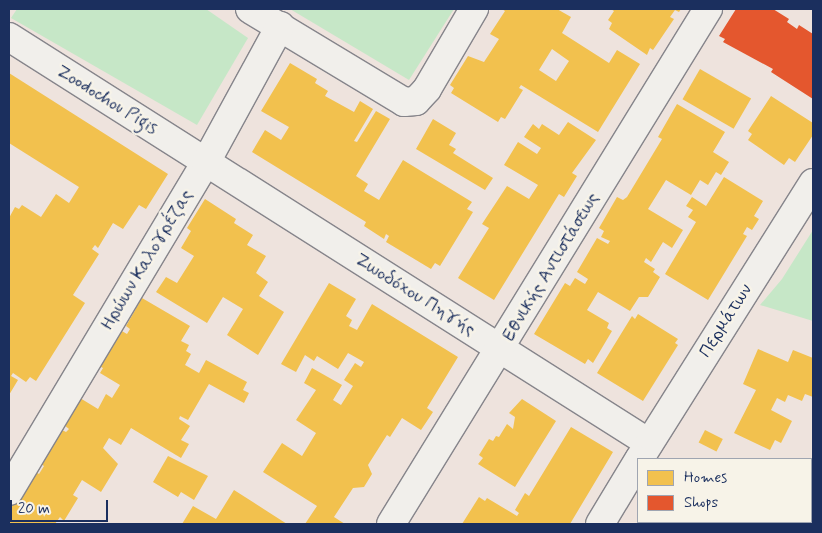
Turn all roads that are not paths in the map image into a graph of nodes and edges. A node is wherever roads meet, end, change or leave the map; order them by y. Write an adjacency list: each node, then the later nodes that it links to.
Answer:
1 (250, 9): 4 (street)
2 (474, 9): 4 (street)
3 (708, 9): 8 (street, Εθνικής Αντιστάσεως)
4 (280, 26): 6 (street, Ηρώων Καλογρέζας)
5 (9, 37): 6 (street, Zoodochou Pigis)
6 (206, 162): 8 (street, Ζωοδόχου Πηγής); 11 (street, Ηρώων Καλογρέζας)
7 (813, 183): 9 (street, Περμάτων)
8 (500, 350): 9 (street, Ζωοδόχου Πηγής); 12 (street, Εθνικής Αντιστάσεως)
9 (642, 455)
10 (637, 463): 13 (street, Περμάτων)
11 (9, 491)
12 (391, 524)
13 (600, 524)

